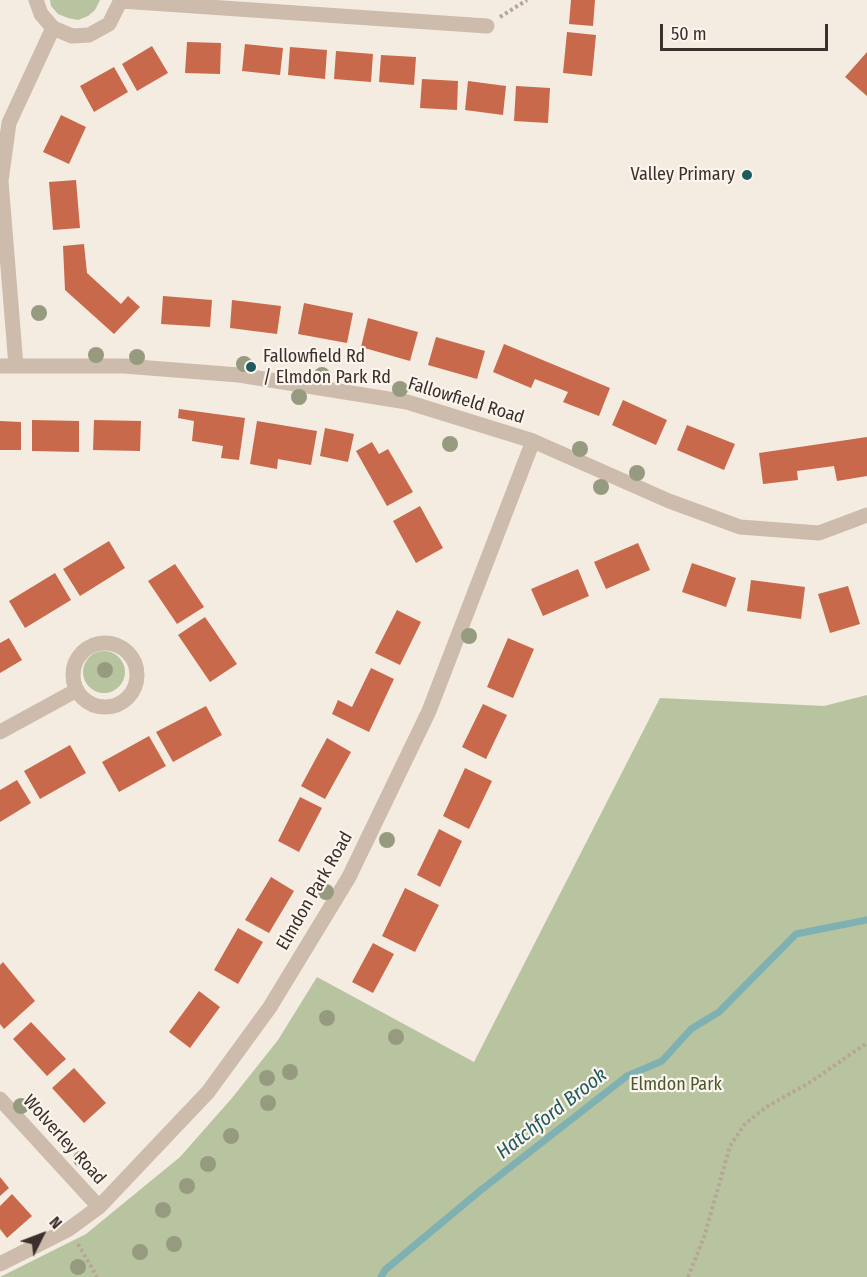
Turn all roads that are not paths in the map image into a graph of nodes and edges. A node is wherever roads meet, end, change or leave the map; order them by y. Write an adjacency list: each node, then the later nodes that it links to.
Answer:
1 (36, 0): 4 (street)
2 (121, 1): 3 (street); 4 (street)
3 (487, 26)
4 (53, 28): 6 (street)
5 (0, 366): 6 (street, Fallowfield Road)
6 (16, 366): 7 (street, Fallowfield Road)
7 (533, 441): 8 (street, Fallowfield Road); 12 (street, Elmdon Park Road)
8 (867, 515)
9 (77, 690): 9 (street); 10 (street)
10 (0, 732)
11 (0, 1099): 12 (street, Wolverley Road)
12 (99, 1207): 13 (street, Elmdon Park Road)
13 (0, 1264)

